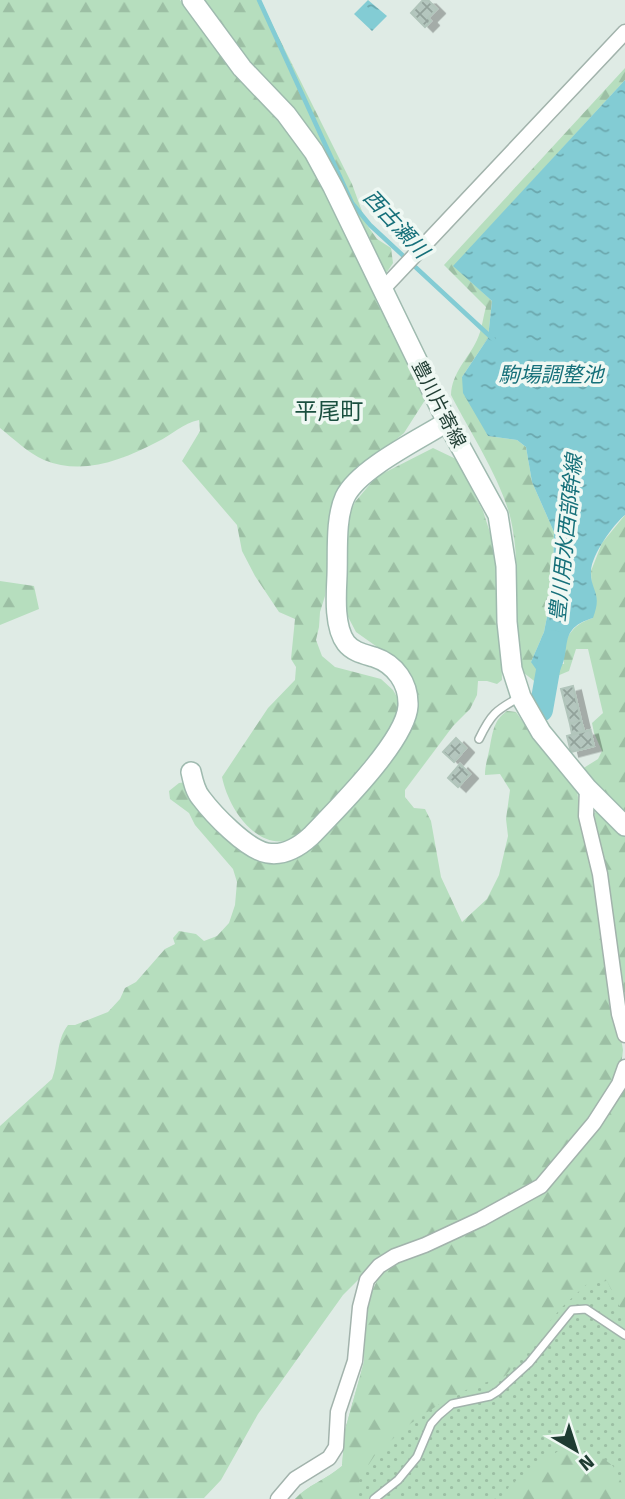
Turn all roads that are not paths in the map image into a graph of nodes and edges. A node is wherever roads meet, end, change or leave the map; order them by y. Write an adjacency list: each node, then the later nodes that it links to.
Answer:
1 (192, 0): 3 (main road, 豊川片寄線)
2 (625, 32): 3 (street)
3 (382, 290): 4 (main road, 豊川片寄線)
4 (447, 422): 5 (main road, 豊川片寄線); 7 (main road)
5 (521, 697): 6 (lane); 8 (main road, 豊川片寄線)
6 (478, 739)
7 (191, 772)
8 (587, 788): 9 (main road, 豊川片寄線); 10 (street)
9 (625, 826)
10 (625, 1035)
11 (625, 1067): 13 (street)
12 (625, 1335): 14 (lane)
13 (278, 1499)
14 (374, 1499)

